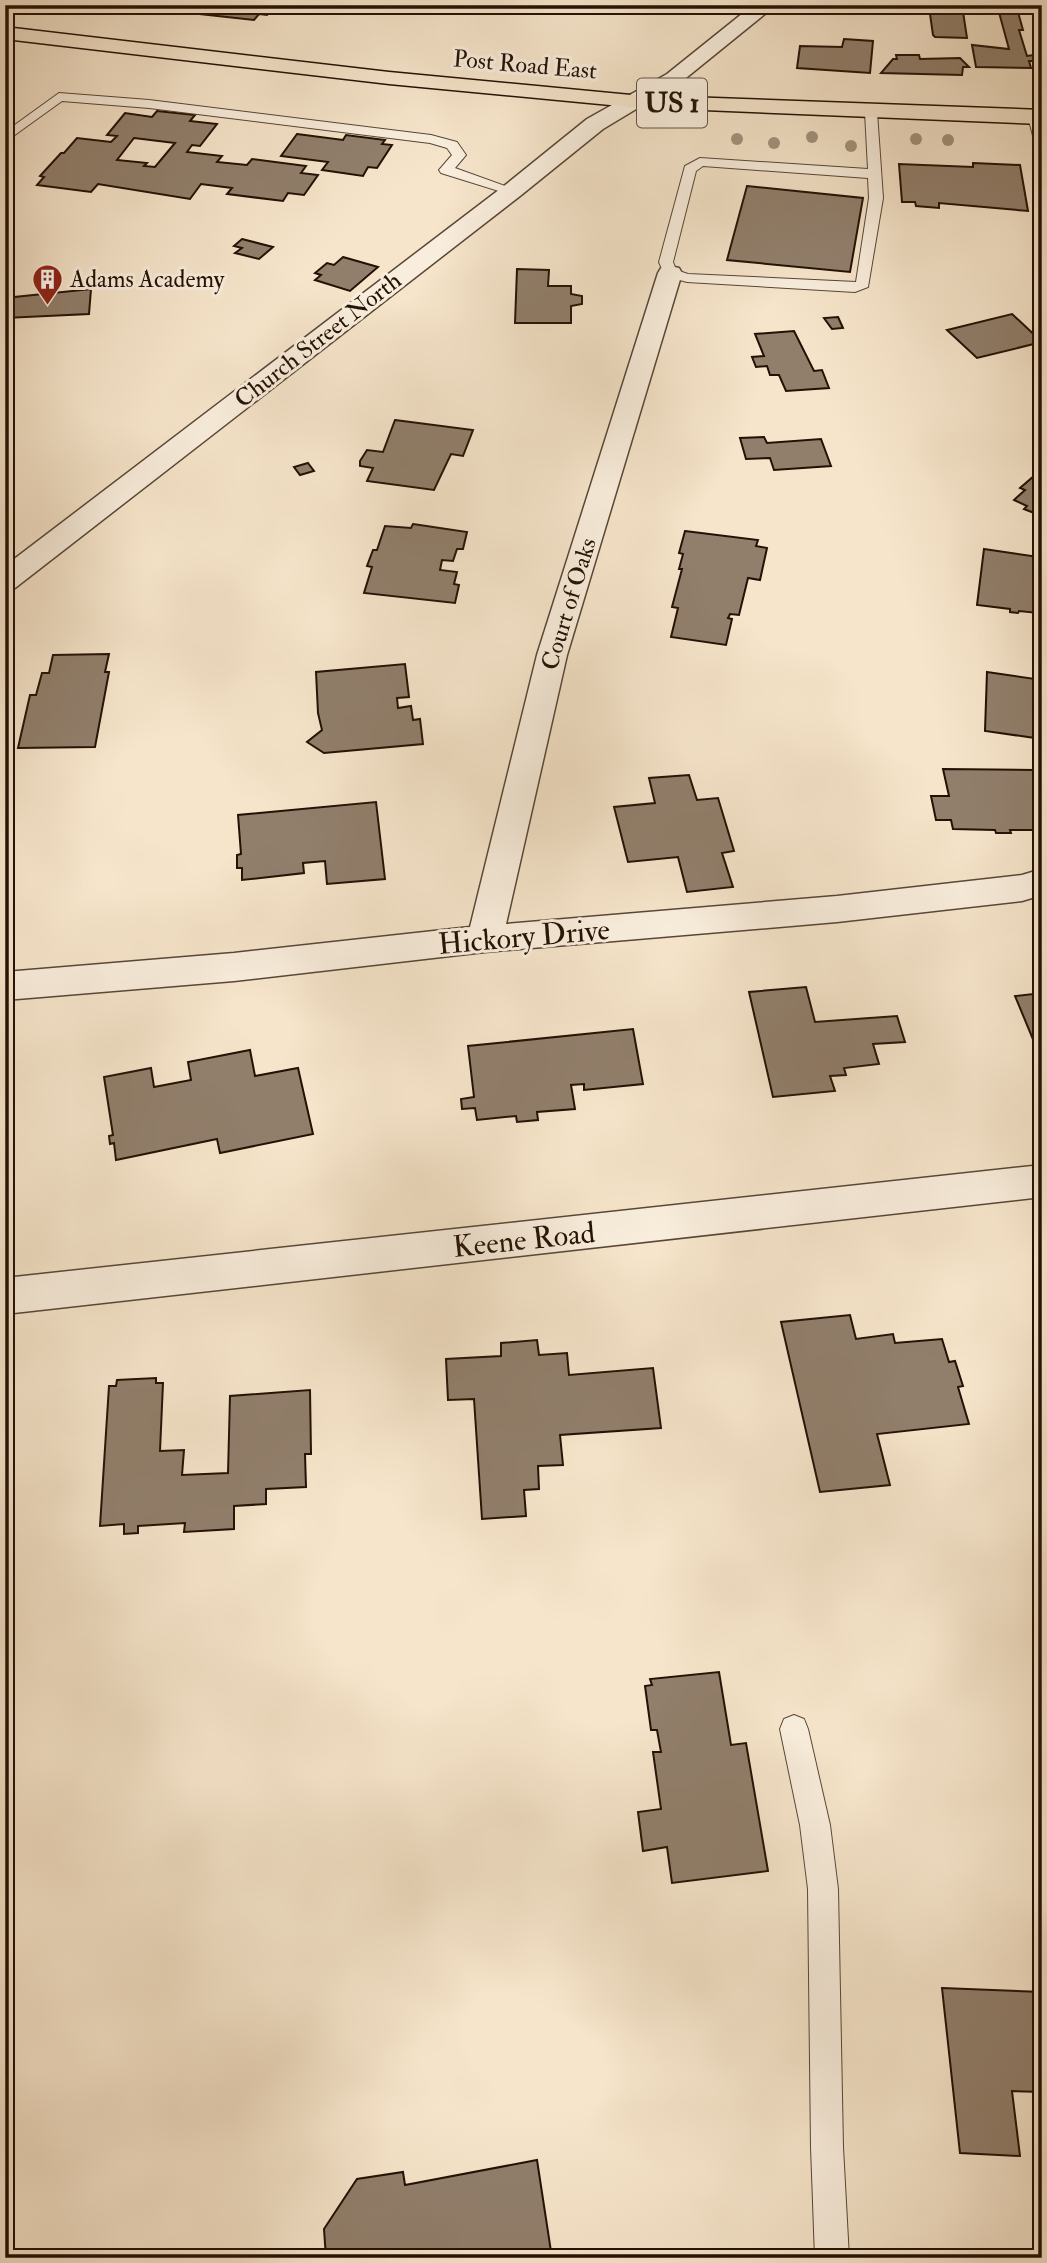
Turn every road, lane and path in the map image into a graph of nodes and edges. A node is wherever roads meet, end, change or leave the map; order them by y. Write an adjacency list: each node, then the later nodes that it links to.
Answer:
1 (766, 5): 3 (street, Church Street North)
2 (5, 33): 3 (main road, Post Road East / US 1)
3 (631, 101): 4 (main road, Post Road East / US 1); 9 (street, Church Street North)
4 (871, 112): 5 (main road, Post Road East / US 1); 8 (lane)
5 (1038, 117): 7 (lane)
6 (5, 138): 9 (lane)
7 (1042, 143)
8 (875, 174): 10 (lane); 10 (lane)
9 (512, 191): 11 (street, Church Street North)
10 (670, 273): 13 (street, Court of Oaks)
11 (5, 581)
12 (1042, 883): 13 (street, Hickory Drive)
13 (485, 939): 14 (street, Hickory Drive)
14 (5, 986)
15 (1042, 1181): 16 (street, Keene Road)
16 (5, 1296)
17 (794, 1729): 18 (lane)
18 (832, 2258)

